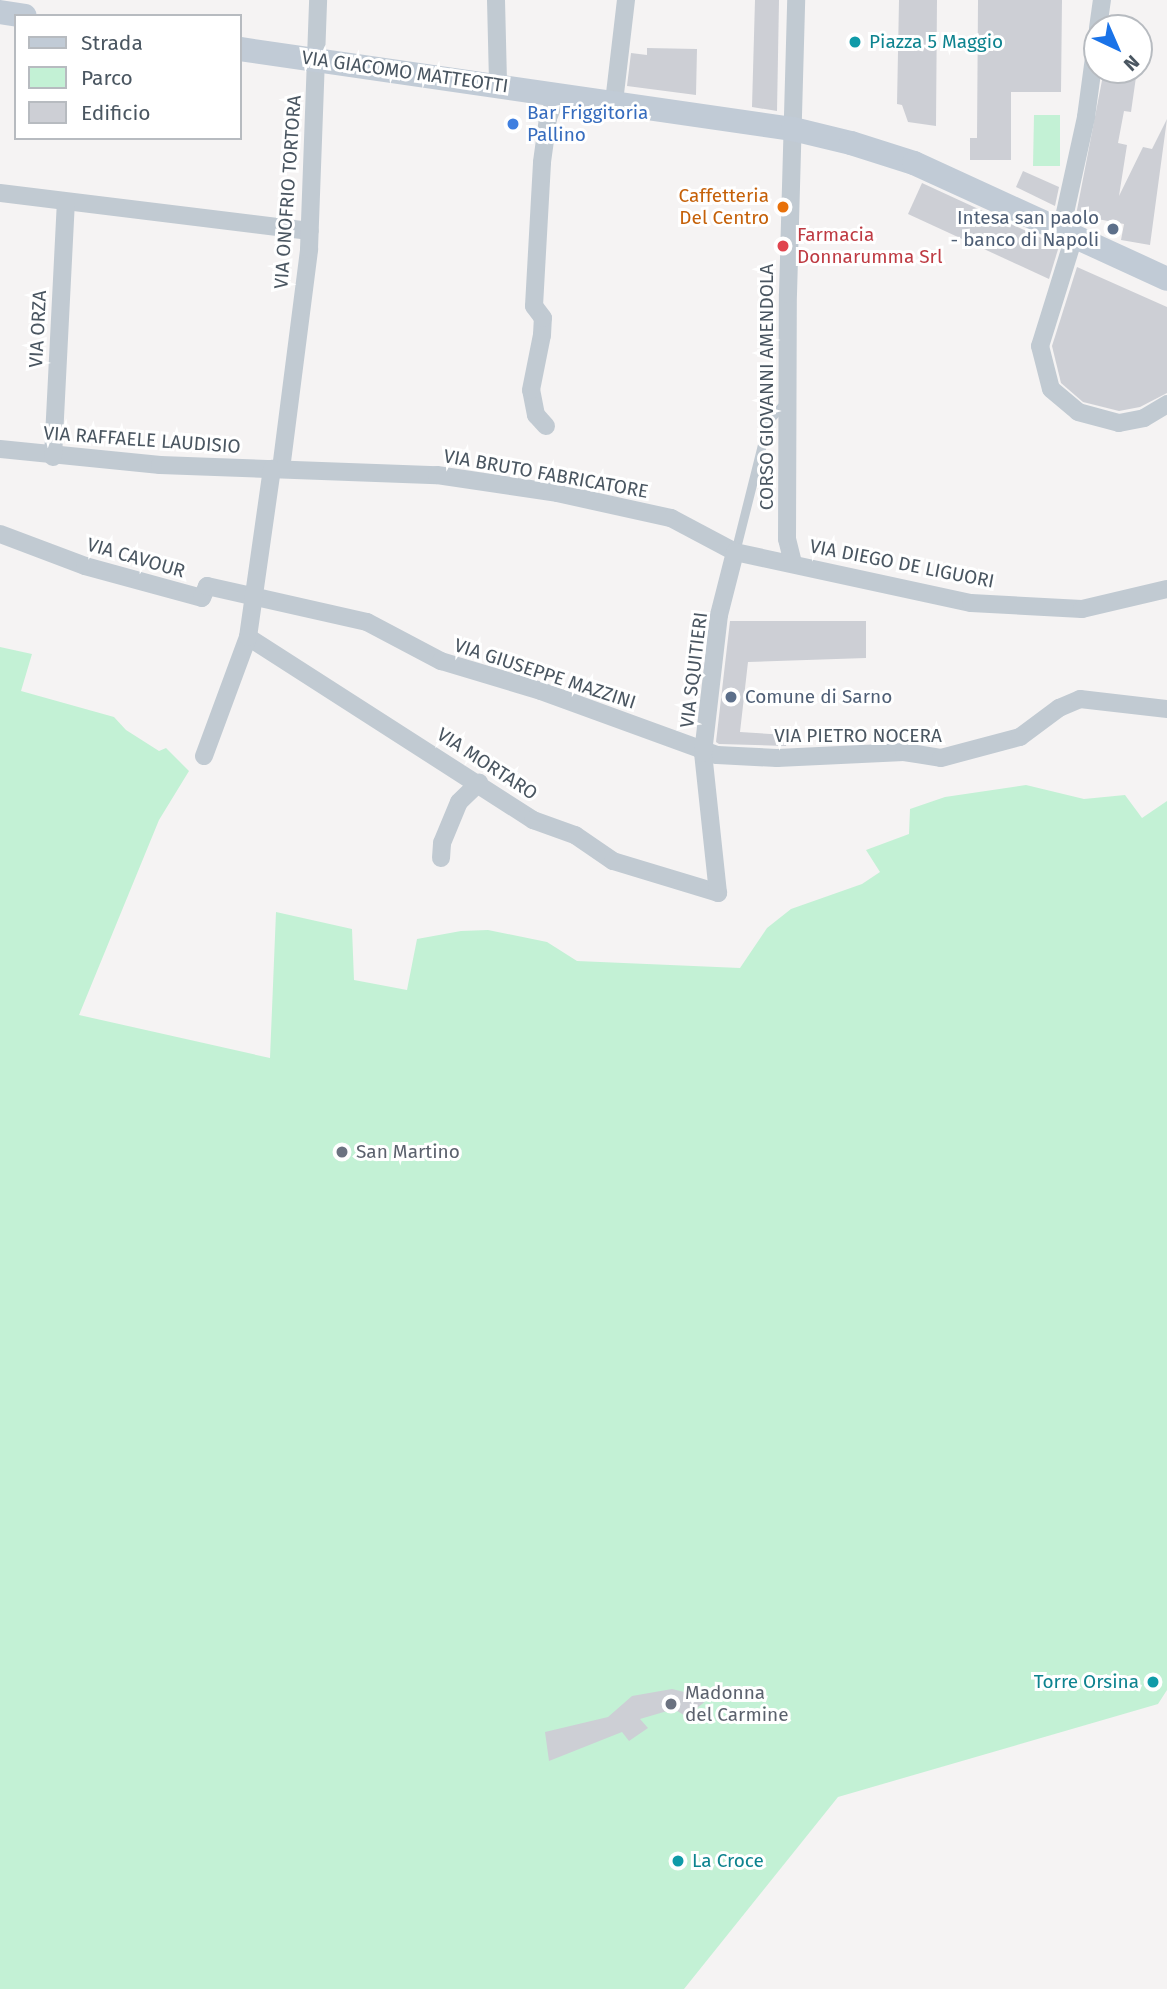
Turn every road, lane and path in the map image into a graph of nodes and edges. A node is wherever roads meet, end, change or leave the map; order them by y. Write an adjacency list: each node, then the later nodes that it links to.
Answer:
1 (318, 0): 6 (street, VIA ONOFRIO TORTORA)
2 (496, 0): 7 (street)
3 (626, 0): 10 (street)
4 (796, 0): 11 (street, CORSO GIOVANNI AMENDOLA)
5 (242, 48): 6 (street, VIA GIACOMO MATTEOTTI)
6 (318, 61): 7 (street, VIA GIACOMO MATTEOTTI); 14 (street, VIA ONOFRIO TORTORA)
7 (498, 84): 9 (street, VIA GIACOMO MATTEOTTI)
8 (1090, 84): 15 (street)
9 (558, 93): 10 (street, VIA GIACOMO MATTEOTTI); 19 (street)
10 (614, 102): 11 (street, VIA GIACOMO MATTEOTTI)
11 (793, 129): 15 (street, VIA GIACOMO MATTEOTTI); 17 (street, CORSO GIOVANNI AMENDOLA)
12 (0, 193): 13 (street)
13 (66, 202): 14 (street); 21 (street, VIA ORZA)
14 (310, 231): 22 (street, VIA ONOFRIO TORTORA)
15 (1067, 234): 16 (street, VIA GIACOMO MATTEOTTI); 18 (street)
16 (1167, 279)
17 (788, 398): 24 (lane); 25 (street, CORSO GIOVANNI AMENDOLA)
18 (1167, 404)
19 (546, 426)
20 (0, 449): 21 (street, VIA RAFFAELE LAUDISIO)
21 (53, 457): 22 (street, VIA RAFFAELE LAUDISIO)
22 (276, 469): 24 (street, VIA BRUTO FABRICATORE); 27 (street, VIA ONOFRIO TORTORA)
23 (0, 534): 27 (street, VIA CAVOUR)
24 (735, 552): 25 (street, VIA BRUTO FABRICATORE); 30 (street, VIA SQUITIERI)
25 (793, 563): 26 (street, VIA DIEGO DE LIGUORI)
26 (1167, 589)
27 (256, 599): 28 (street, VIA ONOFRIO TORTORA); 30 (street, VIA GIUSEPPE MAZZINI)
28 (248, 637): 31 (street, VIA ONOFRIO TORTORA); 32 (street, VIA MORTARO)
29 (1167, 709): 30 (street, VIA PIETRO NOCERA)
30 (703, 752): 34 (street, VIA SQUITIERI)
31 (204, 756)
32 (478, 783): 33 (street); 34 (street, VIA MORTARO)
33 (441, 858)
34 (718, 893)

